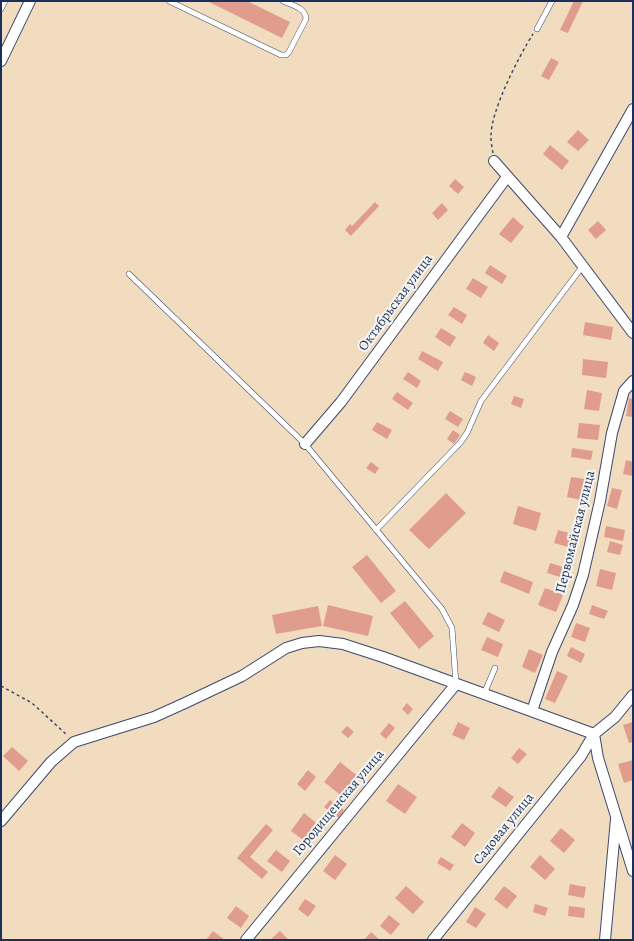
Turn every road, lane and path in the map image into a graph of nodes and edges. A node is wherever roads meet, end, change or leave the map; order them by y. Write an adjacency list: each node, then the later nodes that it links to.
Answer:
1 (4, 1): 6 (lane)
2 (30, 1): 8 (street)
3 (170, 1): 4 (lane)
4 (283, 1)
5 (552, 1): 7 (lane)
6 (1, 9)
7 (537, 29): 10 (path)
8 (1, 61)
9 (633, 109): 12 (street)
10 (494, 161): 11 (street)
11 (507, 177): 12 (street); 17 (street, Октябрьская улица)
12 (561, 237): 13 (street)
13 (582, 267): 15 (street); 18 (lane)
14 (129, 274): 17 (lane)
15 (633, 333)
16 (633, 381): 24 (street, Первомайская улица)
17 (305, 444): 18 (lane)
18 (376, 530): 20 (lane)
19 (495, 668): 22 (lane)
20 (456, 684): 22 (street); 26 (street); 30 (street, Городищенская улица)
21 (1, 686): 26 (path)
22 (484, 694): 24 (street)
23 (633, 695): 25 (street)
24 (532, 711): 25 (street)
25 (594, 734): 27 (street); 31 (street, Садовая улица)
26 (74, 742): 28 (street)
27 (616, 811): 29 (street); 32 (street)
28 (1, 820)
29 (633, 871)
30 (246, 940)
31 (433, 940)
32 (605, 940)

